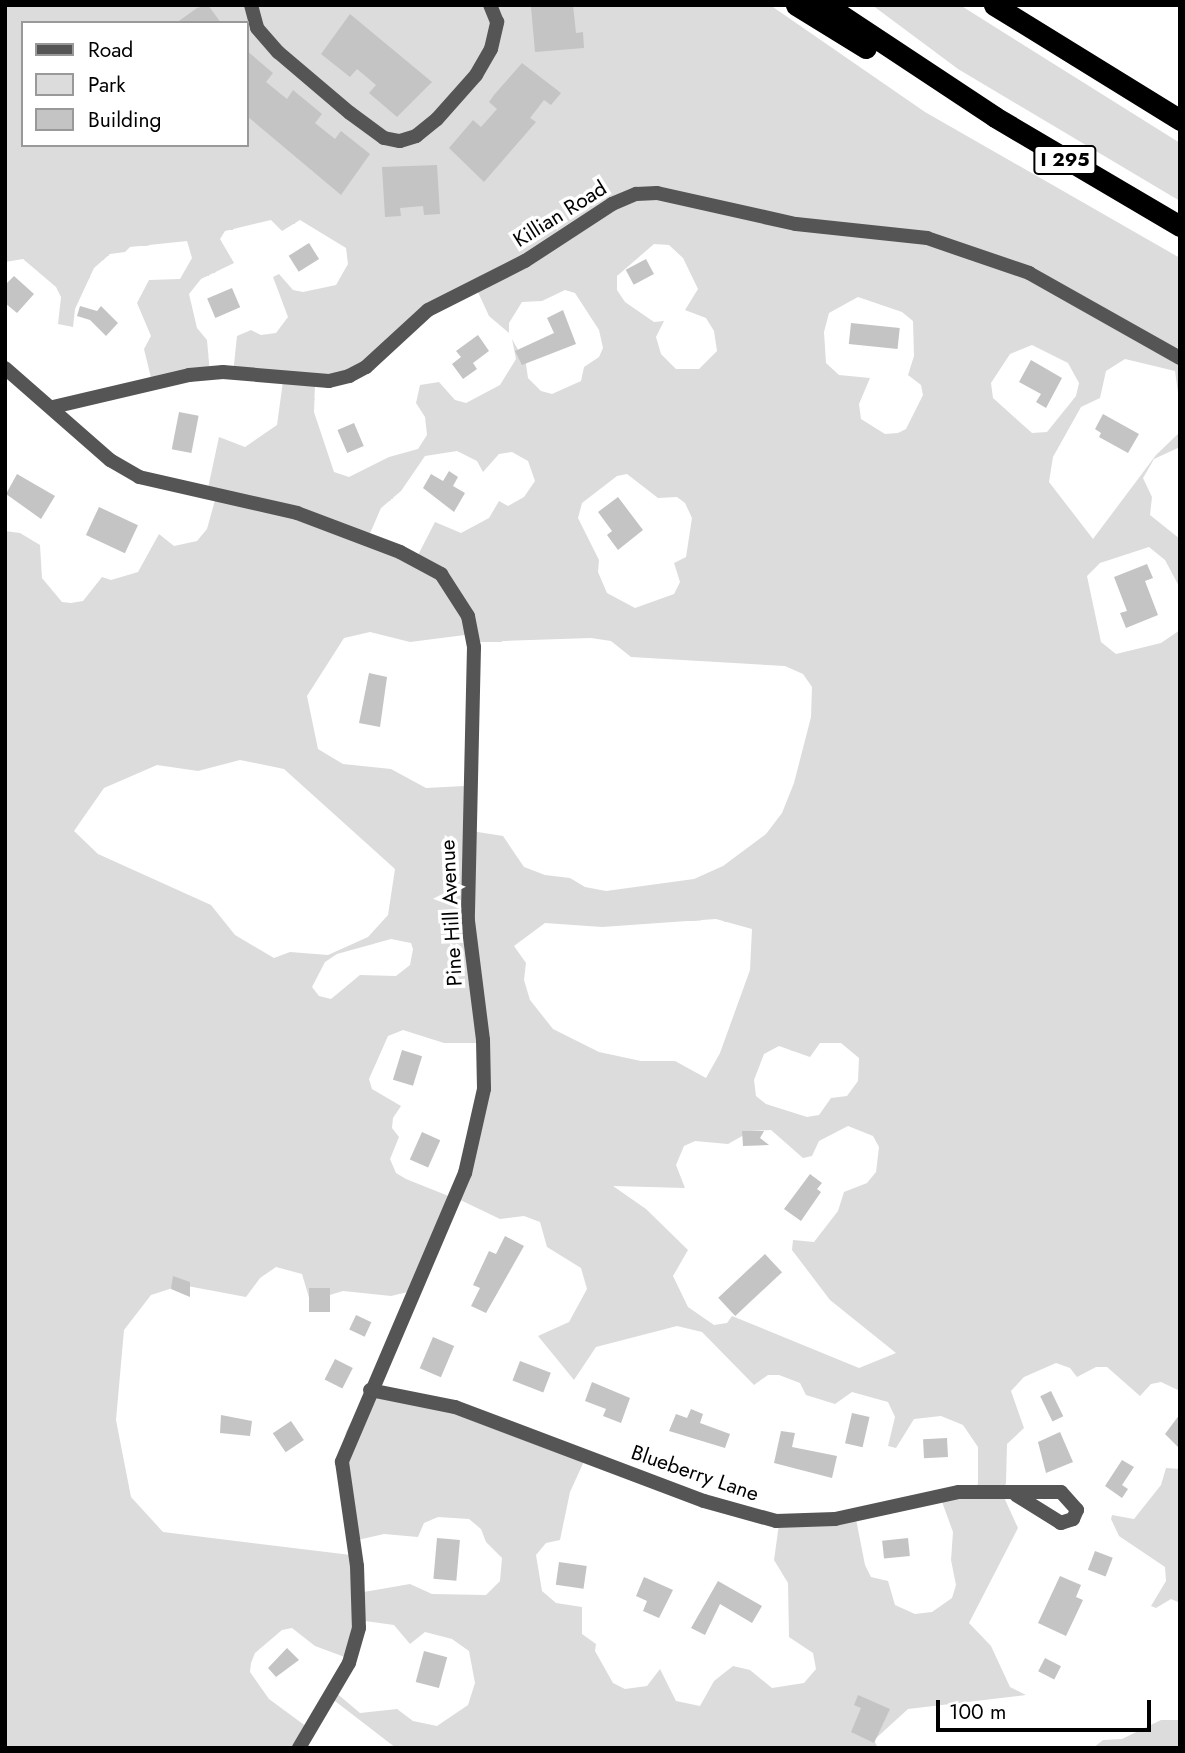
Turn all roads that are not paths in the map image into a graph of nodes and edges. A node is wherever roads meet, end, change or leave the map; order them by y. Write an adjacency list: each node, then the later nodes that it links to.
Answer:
1 (251, 5): 2 (street)
2 (490, 5)
3 (796, 5): 6 (highway)
4 (826, 5): 6 (highway, I 295)
5 (994, 5): 7 (highway)
6 (953, 90): 8 (highway, I 295)
7 (1180, 120)
8 (1180, 226)
9 (1180, 358): 11 (street, Killian Road)
10 (5, 368): 11 (street, Pine Hill Avenue)
11 (53, 407): 12 (street, Pine Hill Avenue)
12 (370, 1391): 13 (street, Blueberry Lane); 14 (street, Pine Hill Avenue)
13 (1016, 1495)
14 (299, 1748)

